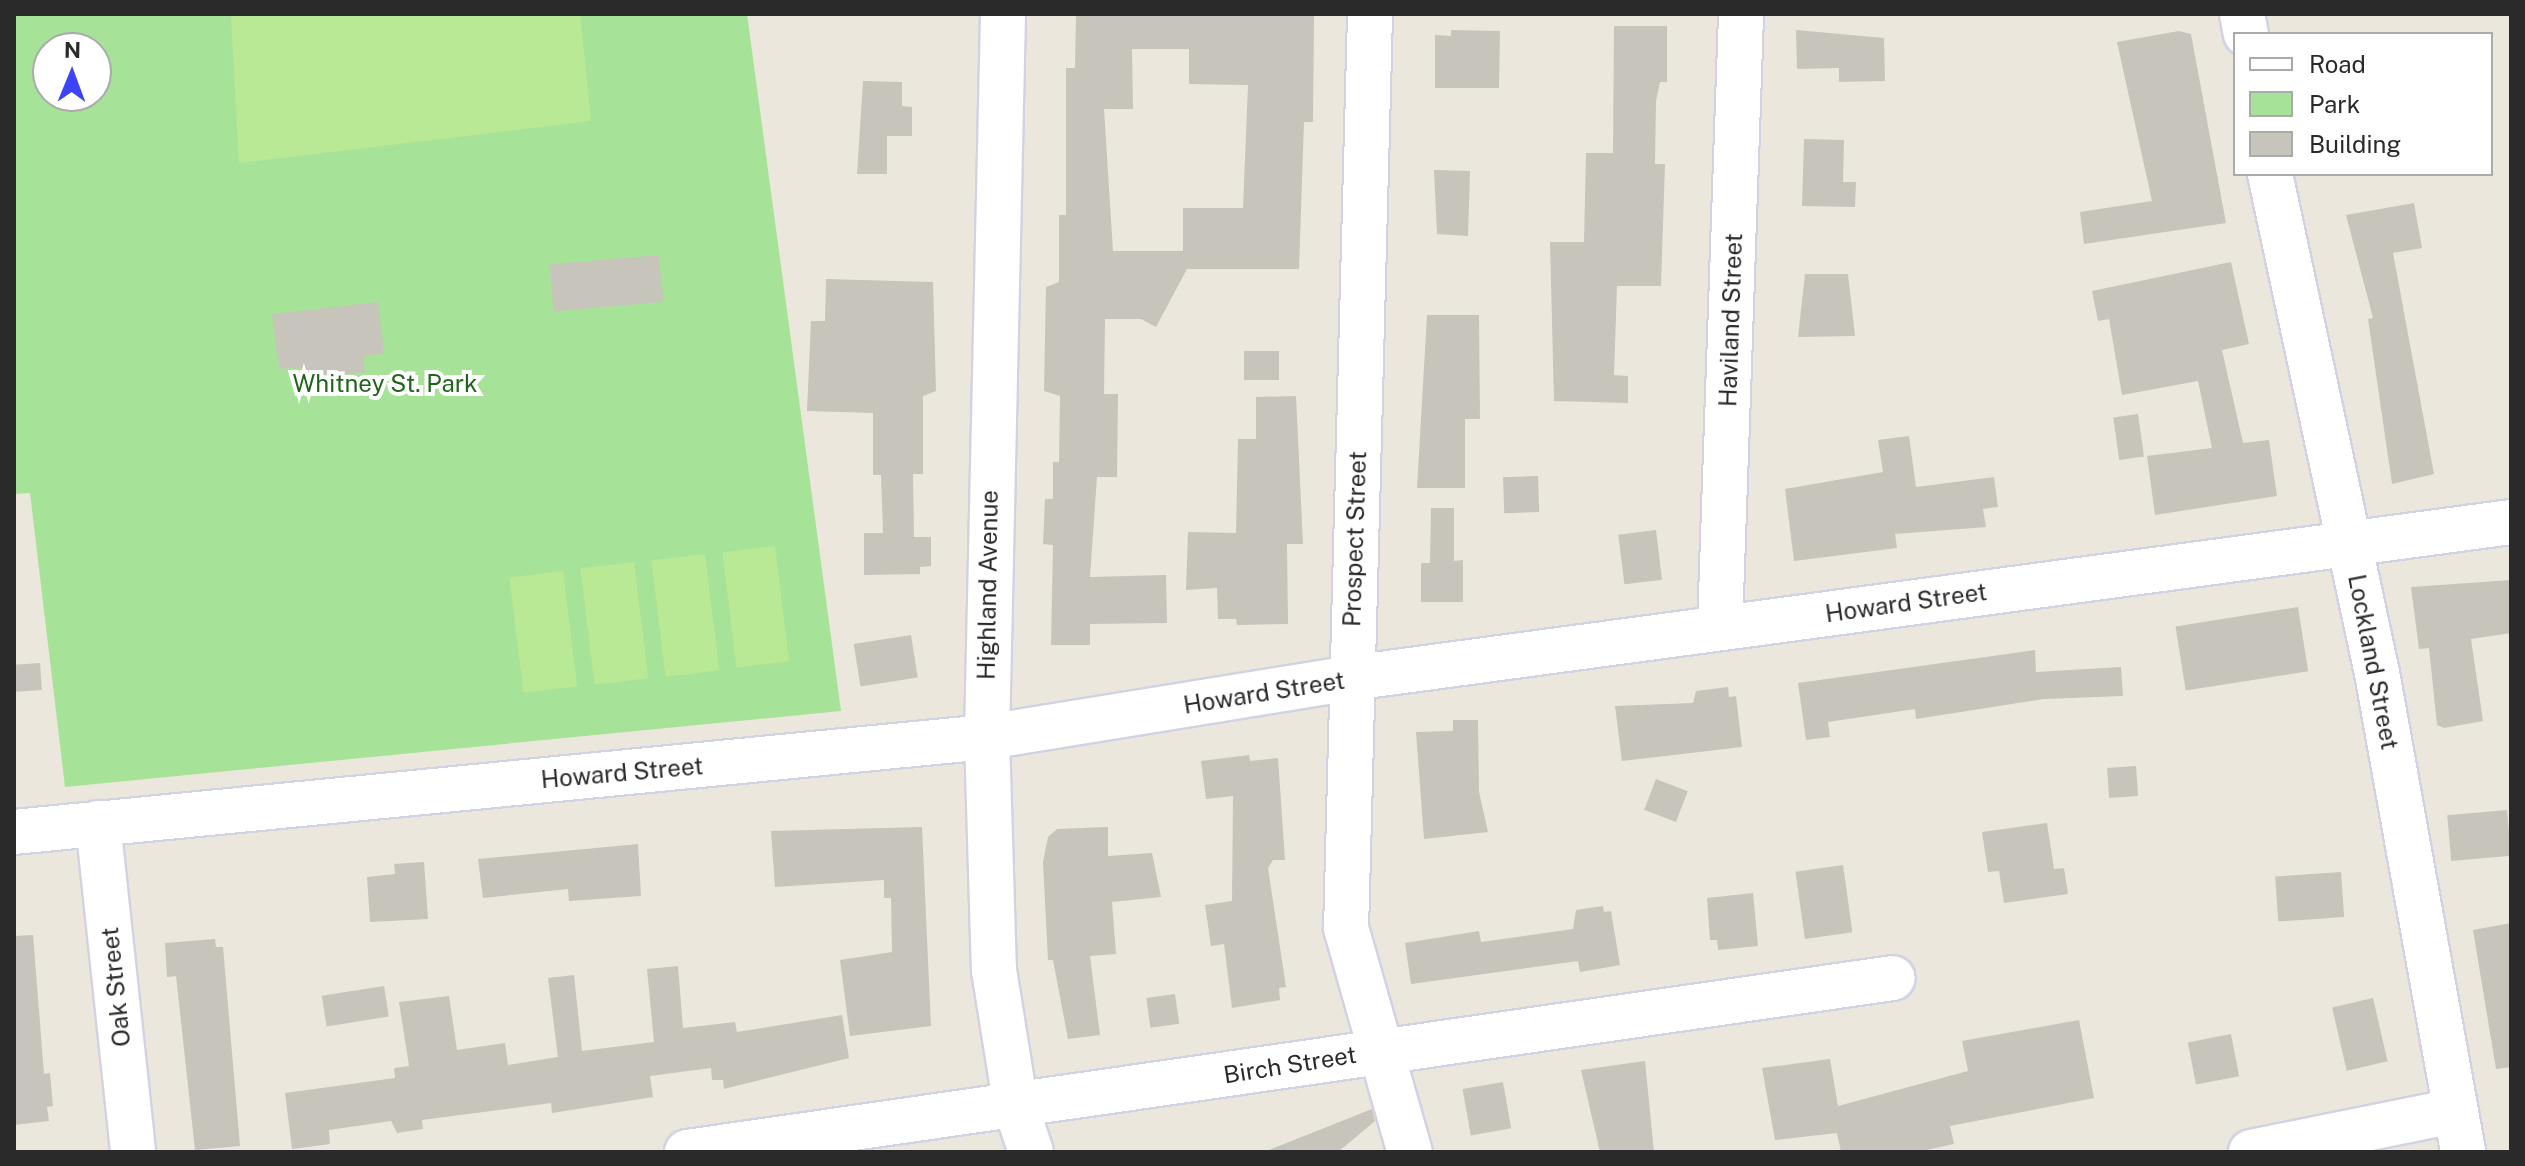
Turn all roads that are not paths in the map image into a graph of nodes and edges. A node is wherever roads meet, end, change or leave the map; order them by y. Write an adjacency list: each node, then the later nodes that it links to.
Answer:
1 (1003, 14): 9 (street, Highland Avenue)
2 (1370, 14): 8 (street, Prospect Street)
3 (1741, 14): 7 (street, Haviland Street)
4 (2270, 176): 6 (street, Lockland Street)
5 (2511, 522): 6 (street, Howard Street)
6 (2349, 542): 7 (street, Howard Street); 15 (street, Lockland Street)
7 (1720, 626): 8 (street, Howard Street)
8 (1351, 678): 9 (street, Howard Street); 13 (street, Prospect Street)
9 (987, 737): 10 (street, Howard Street); 14 (street, Highland Avenue)
10 (98, 823): 11 (street, Howard Street); 16 (street, Oak Street)
11 (14, 832)
12 (1893, 978): 13 (street, Birch Street)
13 (1379, 1052): 14 (street, Birch Street); 19 (street, Prospect Street)
14 (1016, 1107): 17 (street, Birch Street); 18 (street, Highland Avenue)
15 (2459, 1132): 20 (street)
16 (133, 1152)
17 (687, 1152)
18 (1031, 1152)
19 (1410, 1152)
20 (2251, 1152)

